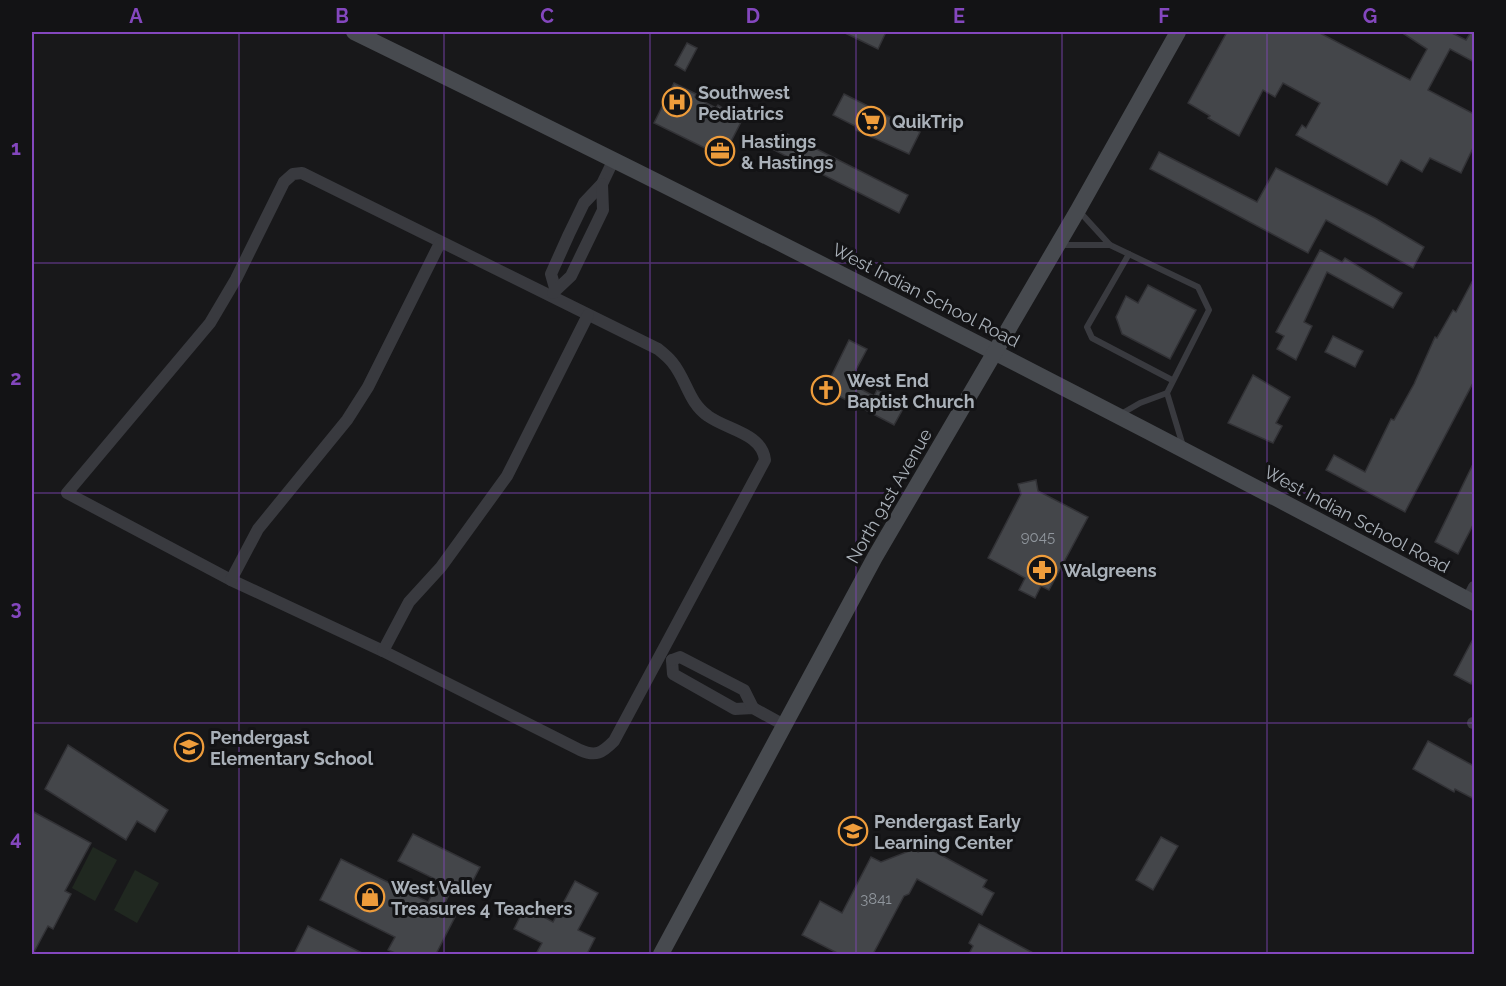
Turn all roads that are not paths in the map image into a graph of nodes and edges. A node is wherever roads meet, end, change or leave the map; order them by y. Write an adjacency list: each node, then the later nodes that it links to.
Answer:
1 (354, 32): 3 (main road, West Indian School Road)
2 (1178, 32): 5 (main road, North 91st Avenue)
3 (614, 159): 4 (street); 14 (main road, West Indian School Road)
4 (602, 184): 6 (street); 7 (street)
5 (1078, 210): 9 (main road, North 91st Avenue); 10 (lane)
6 (569, 234): 7 (street); 12 (street)
7 (587, 242): 12 (street)
8 (440, 243): 12 (street); 19 (street); 19 (street)
9 (1057, 245): 10 (lane); 14 (main road, North 91st Avenue)
10 (1110, 245): 11 (lane)
11 (1129, 254): 15 (lane); 15 (lane)
12 (553, 292): 13 (street)
13 (588, 315): 21 (street); 22 (street)
14 (994, 351): 17 (main road, West Indian School Road); 25 (main road, North 91st Avenue)
15 (1172, 380): 16 (lane)
16 (1167, 393): 17 (lane); 18 (lane)
17 (1118, 416): 18 (main road, West Indian School Road)
18 (1185, 449): 20 (main road, West Indian School Road)
19 (231, 580): 21 (street)
20 (1472, 597)
21 (383, 651): 22 (street)
22 (659, 653): 23 (street)
23 (672, 660): 24 (street); 24 (street)
24 (753, 708): 25 (street)
25 (784, 725): 26 (main road, North 91st Avenue)
26 (661, 954)

